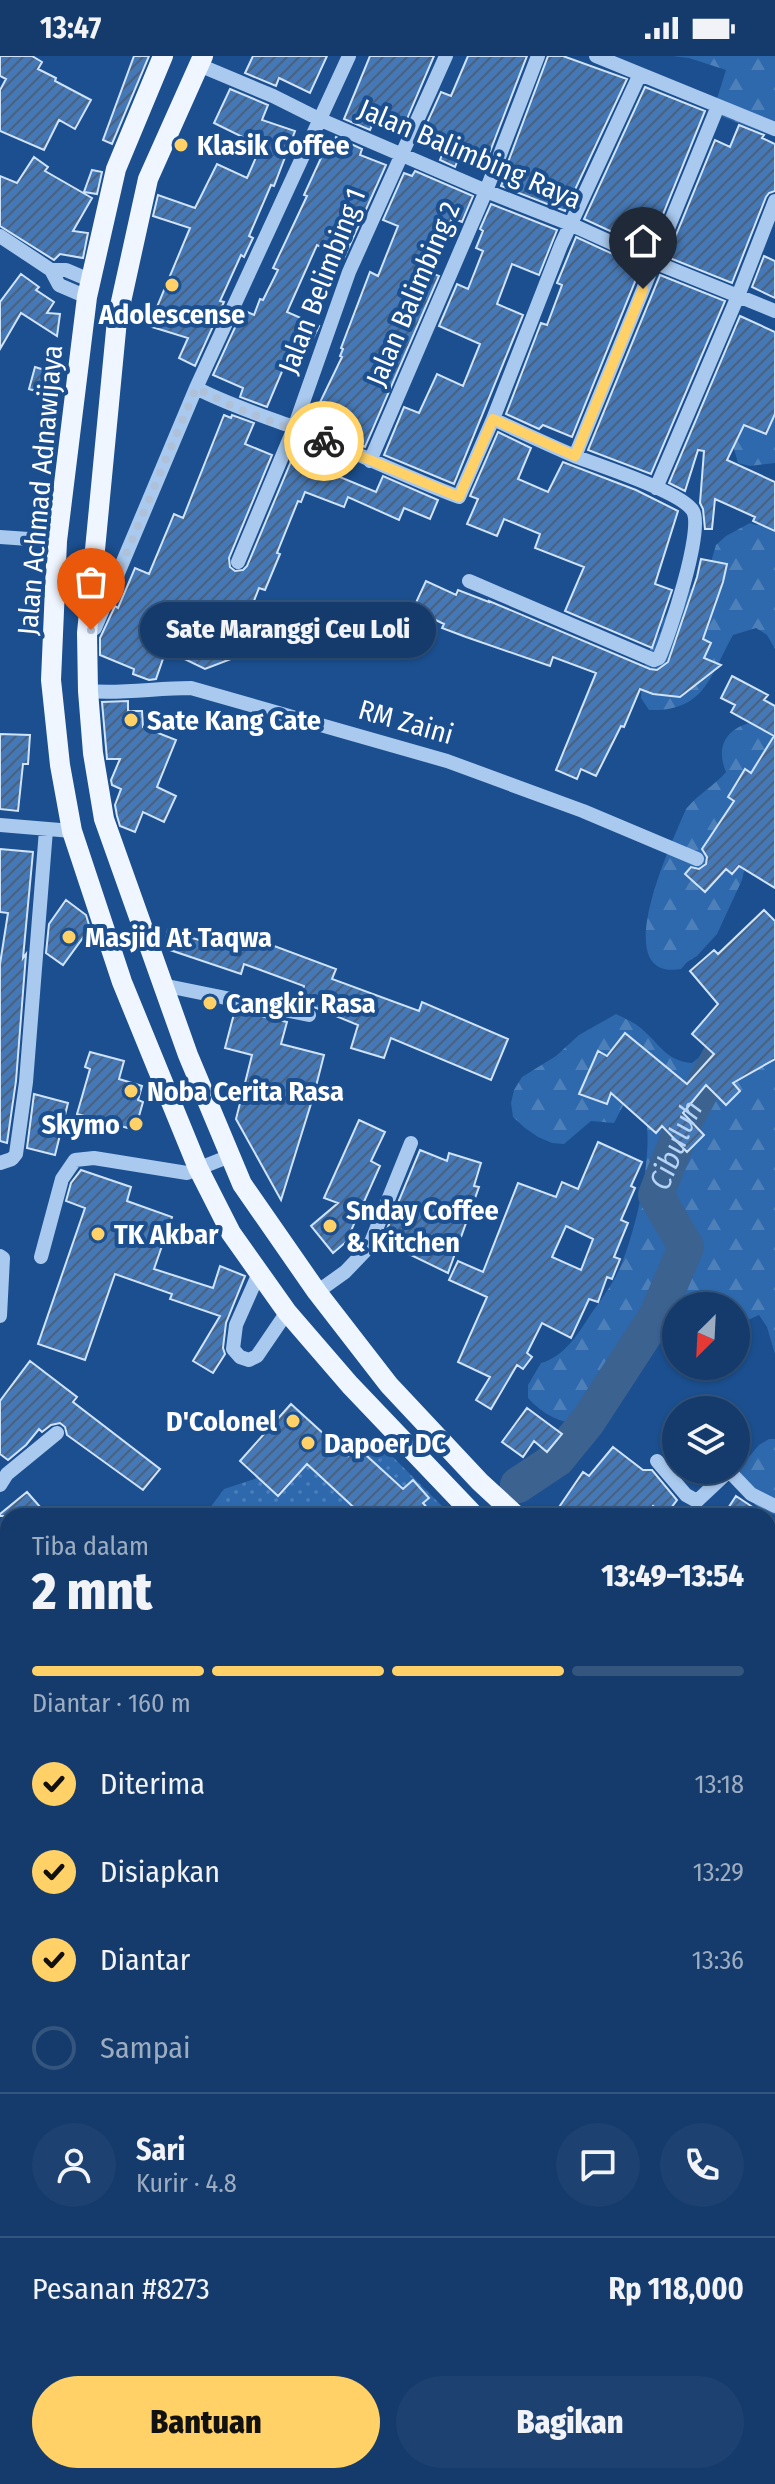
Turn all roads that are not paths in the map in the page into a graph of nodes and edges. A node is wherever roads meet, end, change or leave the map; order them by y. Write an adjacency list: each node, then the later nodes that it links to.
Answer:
1 (163, 56): 17 (main road, Jalan Achmad Adnawijaya)
2 (349, 56): 9 (street)
3 (446, 56): 11 (street, Jalan Belimbing 1)
4 (538, 56): 12 (street, Jalan Balimbing 2)
5 (596, 56): 7 (street)
6 (201, 61): 9 (street, Jalan Balimbing Raya); 30 (main road)
7 (640, 74): 8 (street); 14 (street)
8 (718, 106): 10 (street); 16 (street)
9 (321, 120): 11 (street, Jalan Balimbing Raya); 20 (street)
10 (775, 129)
11 (402, 155): 12 (street, Jalan Balimbing Raya); 22 (street, Jalan Belimbing 1)
12 (486, 191): 14 (street, Jalan Balimbing Raya); 24 (street, Jalan Balimbing 2)
13 (775, 201): 18 (street)
14 (570, 224): 16 (street, Jalan Balimbing Raya); 21 (street)
15 (0, 236): 17 (street)
16 (654, 262): 18 (street, Jalan Balimbing Raya); 23 (street)
17 (90, 289): 27 (main road, Jalan Achmad Adnawijaya)
18 (738, 296): 19 (street, Jalan Balimbing Raya); 25 (street)
19 (775, 311)
20 (196, 388): 22 (street); 30 (street)
21 (493, 419): 23 (street); 24 (street)
22 (294, 428): 24 (street); 28 (street, Jalan Belimbing 1)
23 (575, 456): 25 (street)
24 (370, 461)
25 (656, 488): 29 (street)
26 (0, 537): 27 (street)
27 (57, 541): 34 (main road, Jalan Achmad Adnawijaya)
28 (238, 562)
29 (469, 581)
30 (87, 633): 31 (main road)
31 (88, 691): 35 (street, RM Zaini); 36 (main road)
32 (0, 825): 33 (street)
33 (46, 830): 34 (street); 40 (street)
34 (72, 831): 41 (main road, Jalan Achmad Adnawijaya)
35 (697, 859)
36 (162, 985): 37 (street); 39 (main road)
37 (309, 1015)
38 (411, 1143): 45 (street)
39 (230, 1156): 41 (street); 45 (main road)
40 (0, 1163)
41 (198, 1168): 43 (street); 44 (main road, Jalan Achmad Adnawijaya)
42 (2, 1257): 47 (street)
43 (41, 1257)
44 (259, 1273): 46 (main road, Jalan Achmad Adnawijaya); 46 (street)
45 (317, 1292): 49 (main road)
46 (287, 1312): 52 (main road)
47 (0, 1316)
48 (57, 1433): 56 (street)
49 (456, 1456): 52 (main road); 59 (main road)
50 (657, 1461): 51 (street)
51 (662, 1467)
52 (436, 1476): 58 (main road)
53 (677, 1484): 54 (street)
54 (716, 1484)
55 (742, 1484): 57 (street)
56 (0, 1485)
57 (775, 1506)
58 (466, 1508)
59 (508, 1508)

